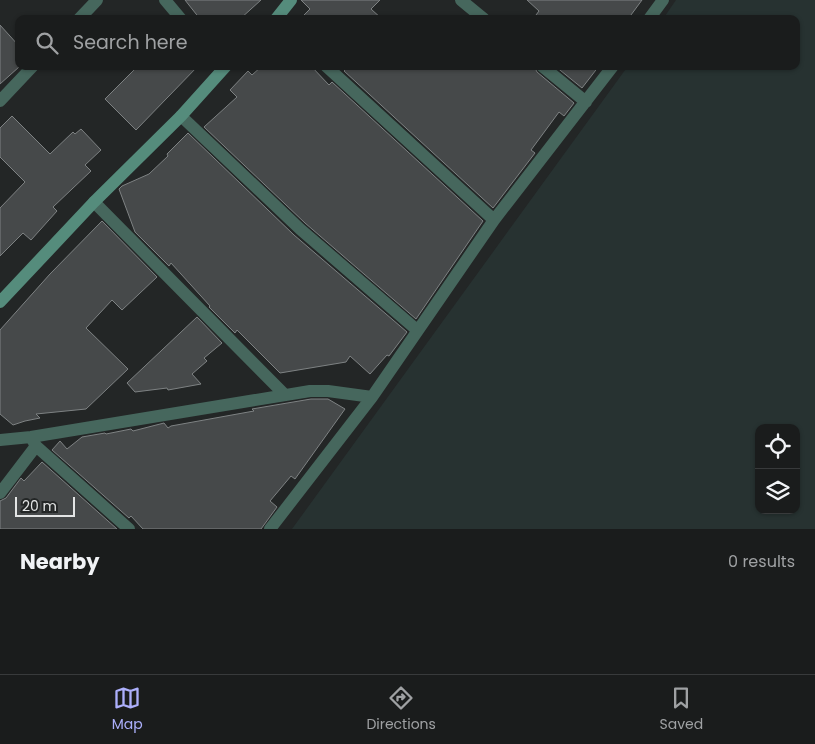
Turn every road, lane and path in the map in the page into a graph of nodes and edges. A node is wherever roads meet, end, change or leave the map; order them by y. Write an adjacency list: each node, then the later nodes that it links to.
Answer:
1 (97, 0): 6 (street)
2 (165, 0): 7 (street)
3 (291, 0): 8 (street)
4 (461, 0): 9 (street)
5 (663, 0): 10 (street)
6 (83, 15)
7 (178, 15)
8 (279, 15)
9 (479, 15)
10 (652, 15)
11 (30, 70): 16 (street)
12 (221, 70): 18 (street)
13 (330, 70): 20 (street)
14 (547, 70): 17 (street)
15 (610, 70): 17 (street)
16 (0, 101)
17 (586, 102): 20 (street)
18 (181, 116): 19 (street); 22 (street)
19 (94, 202): 21 (street); 23 (street)
20 (494, 220): 22 (street)
21 (0, 302)
22 (417, 330): 24 (street)
23 (285, 395): 24 (street); 26 (street)
24 (372, 397): 29 (street)
25 (0, 440): 26 (street)
26 (34, 442): 27 (street); 28 (street)
27 (0, 493)
28 (129, 529)
29 (270, 529)

